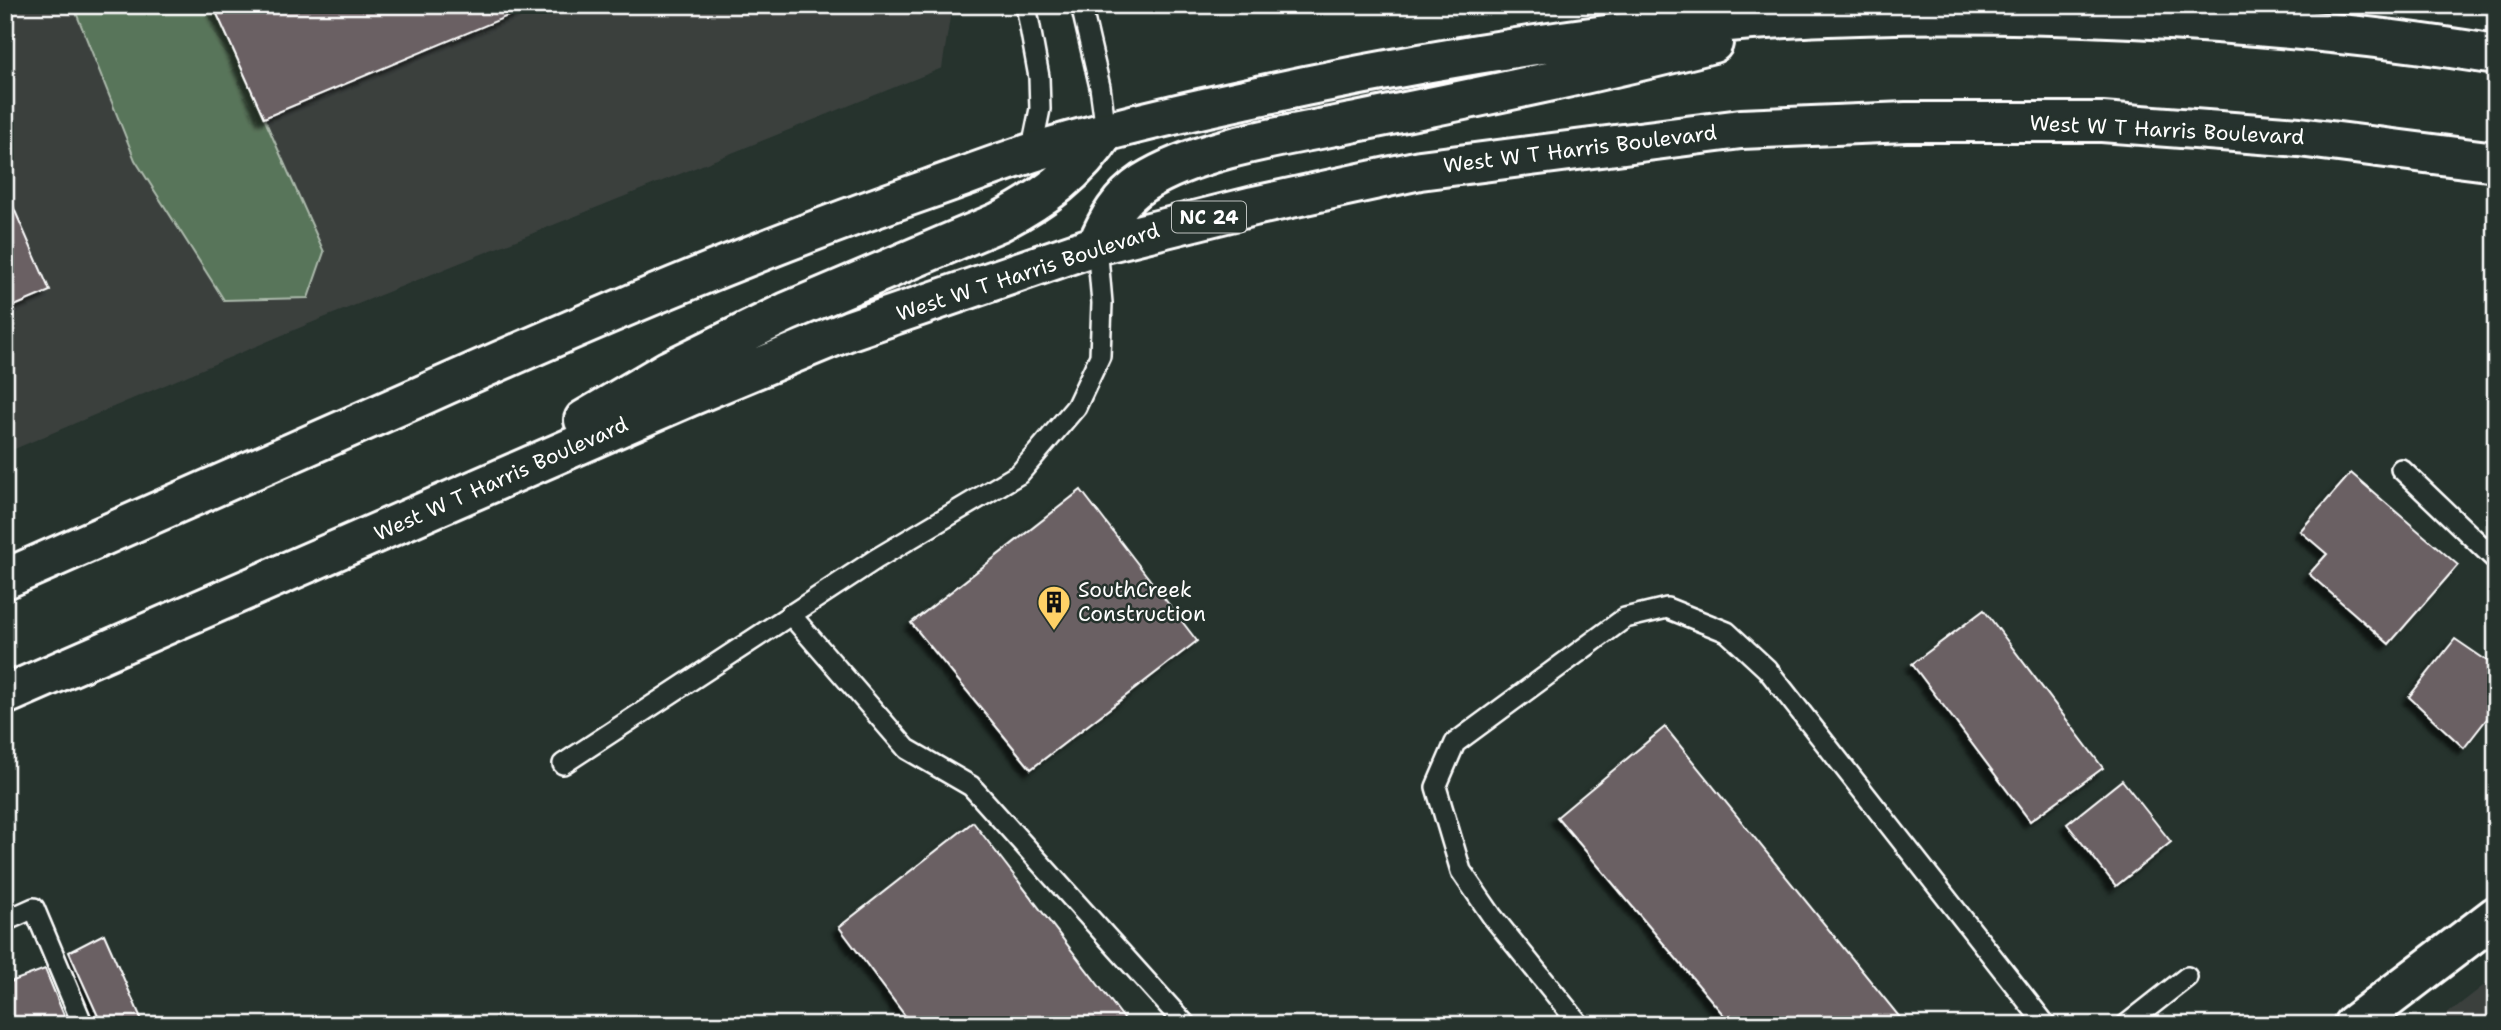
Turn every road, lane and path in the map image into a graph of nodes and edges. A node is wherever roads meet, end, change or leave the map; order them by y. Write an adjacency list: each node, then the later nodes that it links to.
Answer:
1 (1026, 5): 6 (lane)
2 (1081, 5): 5 (lane)
3 (1816, 17): 4 (main road); 5 (main road); 8 (main road)
4 (2496, 55)
5 (1106, 131): 6 (main road); 10 (main road)
6 (1031, 153): 12 (main road)
7 (2496, 162): 8 (main road, West W T Harris Boulevard / NC 24)
8 (1097, 245): 10 (main road, West W T Harris Boulevard / NC 24); 13 (lane)
9 (2401, 469): 11 (lane)
10 (428, 511): 14 (main road, West W T Harris Boulevard / NC 24)
11 (2496, 560)
12 (5, 579)
13 (790, 614): 15 (lane); 20 (lane)
14 (5, 695)
15 (563, 764)
16 (2496, 916): 24 (main road)
17 (5, 921): 19 (lane)
18 (2187, 976): 23 (lane)
19 (83, 1025)
20 (1186, 1025)
21 (1580, 1025): 22 (lane)
22 (2046, 1025)
23 (2126, 1025)
24 (2353, 1025)

